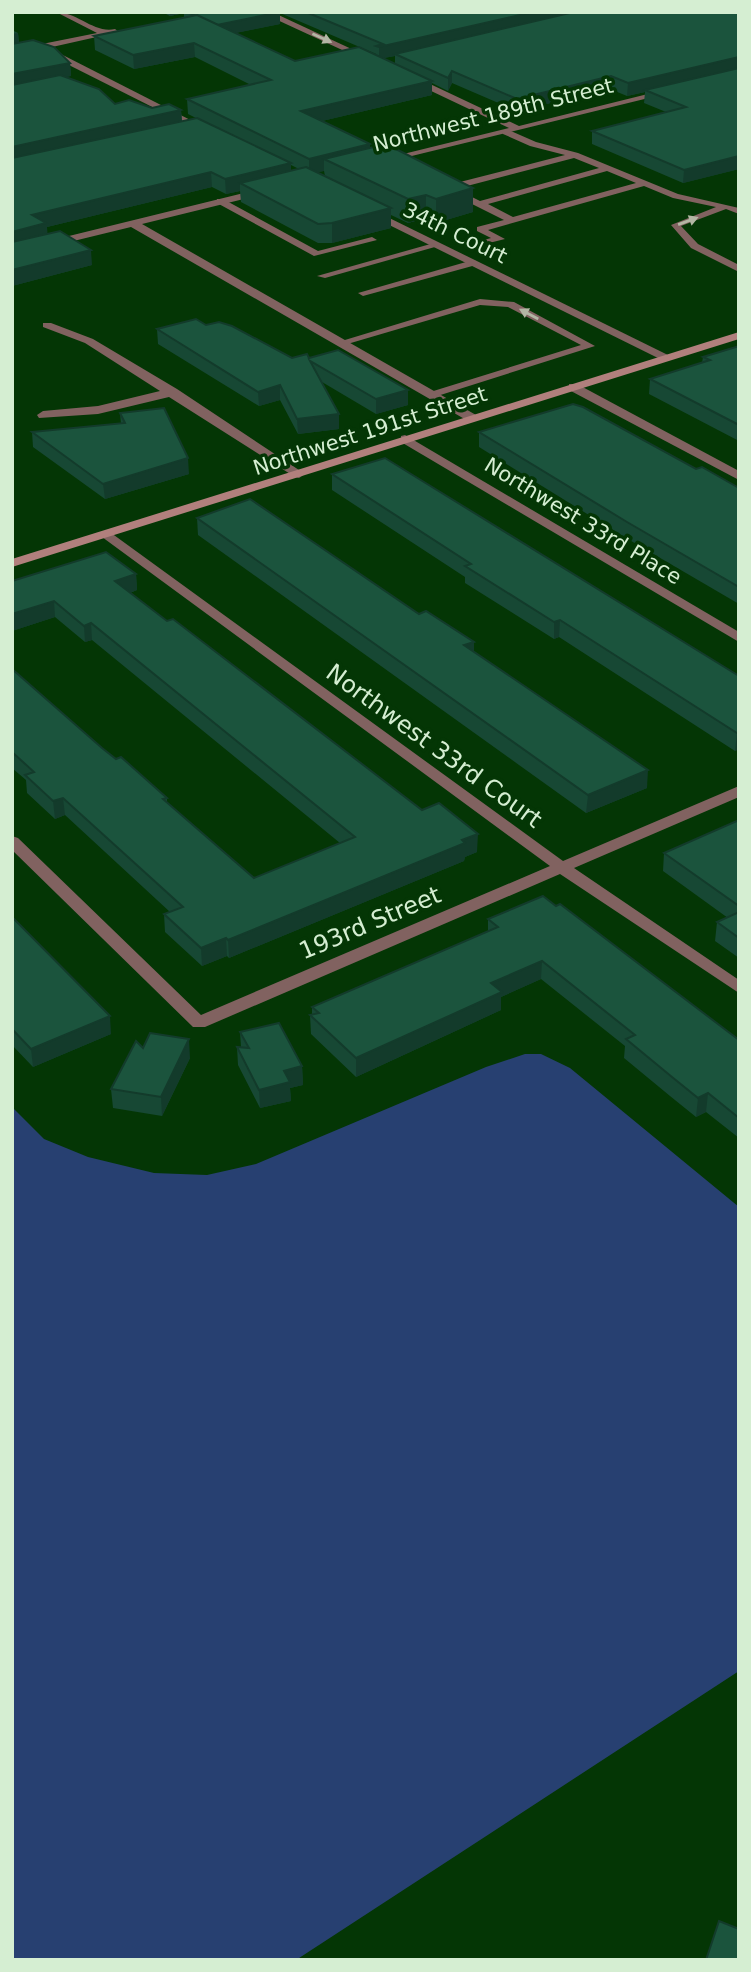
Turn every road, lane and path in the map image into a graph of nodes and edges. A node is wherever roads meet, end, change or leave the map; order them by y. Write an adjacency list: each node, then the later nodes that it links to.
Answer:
1 (60, 12): 4 (street)
2 (264, 12): 7 (street, one-way to 7)
3 (130, 29): 4 (street)
4 (105, 34): 5 (street)
5 (40, 47): 6 (street); 8 (street)
6 (12, 53)
7 (381, 64)
8 (99, 76): 10 (street); 12 (street)
9 (406, 76): 14 (street)
10 (86, 79)
11 (674, 90): 14 (street, Northwest 189th Street)
12 (198, 126): 13 (street); 15 (street)
13 (185, 129)
14 (518, 129): 16 (street, Northwest 189th Street); 17 (lane)
15 (210, 132)
16 (506, 132): 17 (lane); 19 (street, Northwest 189th Street)
17 (553, 147): 18 (lane)
18 (575, 155): 20 (lane); 25 (lane)
19 (372, 164)
20 (609, 168): 21 (lane); 25 (lane)
21 (643, 184): 26 (lane); 29 (lane)
22 (281, 186): 23 (street)
23 (220, 201): 30 (street); 31 (lane)
24 (739, 202): 26 (lane)
25 (479, 204): 29 (lane)
26 (727, 206): 28 (lane); 36 (lane, one-way to 26)
27 (365, 210): 32 (street, 34th Court)
28 (739, 211)
29 (512, 220): 33 (lane)
30 (132, 223): 34 (street); 41 (street)
31 (372, 240)
32 (437, 245): 35 (street, 34th Court); 37 (lane)
33 (476, 245)
34 (12, 253)
35 (473, 263): 38 (lane); 42 (street, 34th Court)
36 (739, 269)
37 (322, 276)
38 (363, 293)
39 (47, 325): 44 (street)
40 (739, 335): 42 (street, Northwest 191st Street)
41 (340, 343): 45 (street); 45 (lane, one-way to 41)
42 (666, 358): 43 (street, Northwest 191st Street)
43 (573, 387): 47 (street, Northwest 191st Street); 50 (street)
44 (173, 393): 46 (street); 49 (street)
45 (431, 395): 47 (street)
46 (43, 415)
47 (472, 418): 48 (street, Northwest 191st Street)
48 (405, 439): 49 (street, Northwest 191st Street); 53 (street, Northwest 33rd Place)
49 (299, 474): 51 (street, Northwest 191st Street)
50 (739, 476)
51 (107, 534): 52 (street, Northwest 191st Street); 56 (street, Northwest 33rd Court)
52 (12, 563)
53 (739, 638)
54 (739, 791): 56 (street, 193rd Street)
55 (12, 841): 56 (street, 193rd Street)
56 (561, 867): 57 (street, Northwest 33rd Court)
57 (739, 988)

